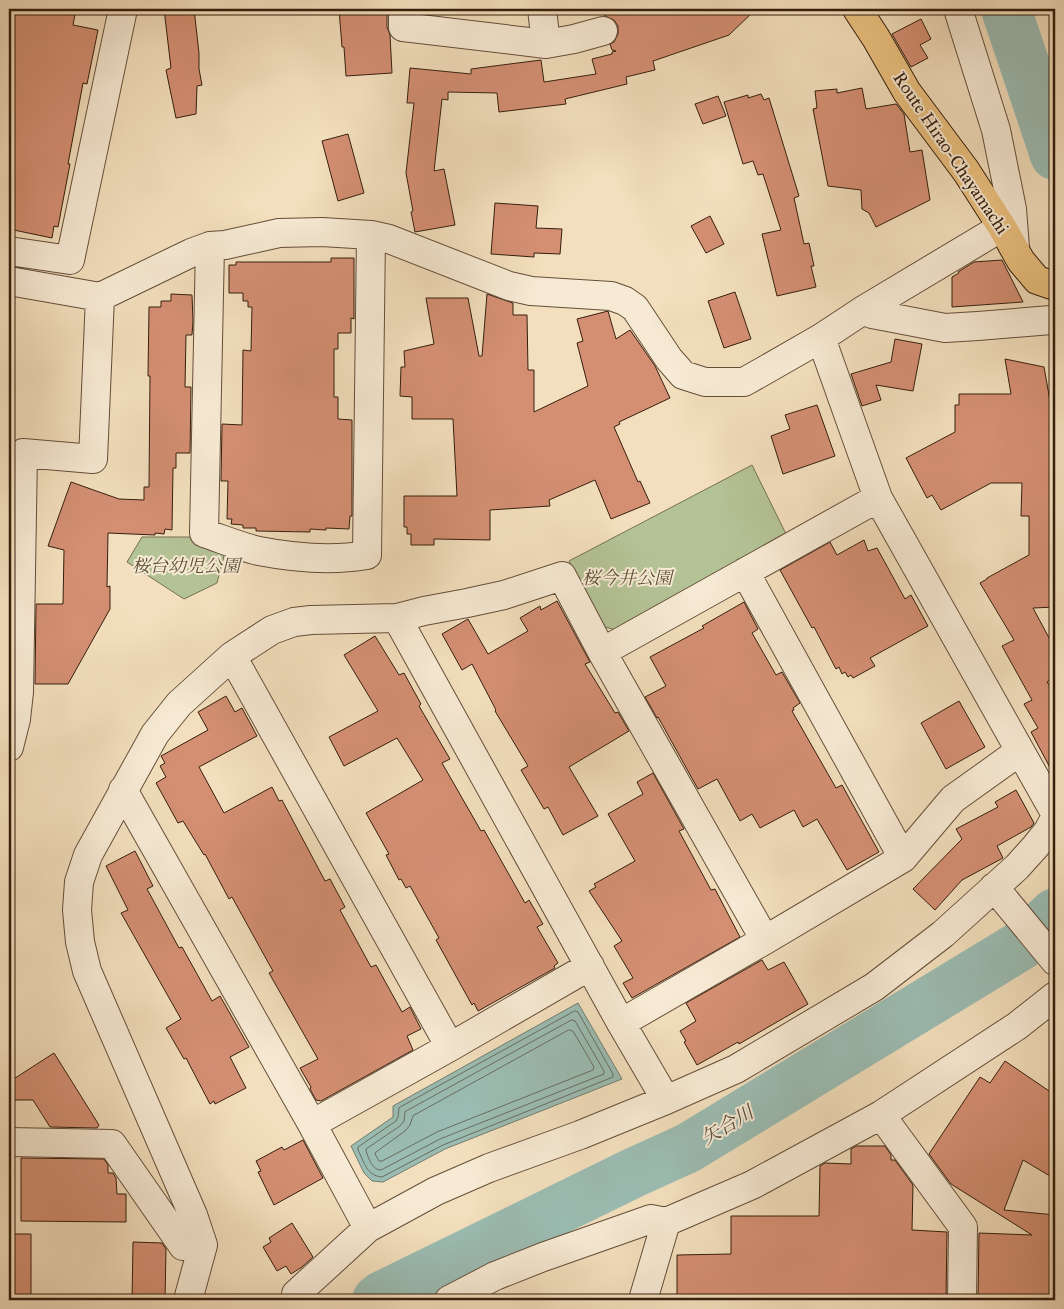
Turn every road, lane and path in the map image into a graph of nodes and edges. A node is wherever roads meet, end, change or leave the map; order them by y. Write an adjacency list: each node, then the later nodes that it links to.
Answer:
1 (122, 9): 11 (street)
2 (403, 9): 7 (street)
3 (542, 9): 7 (street)
4 (857, 9): 9 (main road, Route Hirao-Chayamachi)
5 (958, 9): 9 (street)
6 (603, 31): 7 (street)
7 (546, 44)
8 (371, 235): 10 (street); 10 (street); 17 (street)
9 (1009, 238): 13 (main road, Route Hirao-Chayamachi); 15 (street)
10 (210, 246): 14 (street)
11 (9, 251)
12 (9, 281): 14 (street)
13 (1046, 283): 16 (street)
14 (100, 297): 23 (street)
15 (865, 309): 16 (street); 17 (street)
16 (1053, 325)
17 (820, 338): 18 (street)
18 (878, 498): 19 (street); 24 (street)
19 (745, 572): 21 (street); 28 (street)
20 (397, 618): 21 (street); 22 (street); 32 (street)
21 (602, 652): 30 (street)
22 (232, 656): 25 (street); 35 (street)
23 (9, 747)
24 (1020, 751): 26 (street); 28 (street)
25 (123, 790): 38 (street); 42 (street)
26 (1055, 813)
27 (1055, 818): 29 (street)
28 (903, 858): 30 (street)
29 (998, 891): 31 (street); 36 (street)
30 (765, 940): 34 (street)
31 (1055, 961)
32 (590, 966): 34 (street); 35 (street)
33 (1055, 996): 37 (street)
34 (621, 1023): 36 (street)
35 (450, 1047): 38 (street)
36 (666, 1100): 41 (street)
37 (881, 1115): 40 (street); 47 (street)
38 (312, 1124): 41 (street)
39 (9, 1142): 42 (street)
40 (666, 1222): 45 (street); 46 (street)
41 (368, 1228): 43 (street)
42 (203, 1245): 44 (street)
43 (296, 1294)
44 (188, 1300)
45 (448, 1300)
46 (643, 1300)
47 (962, 1300)

